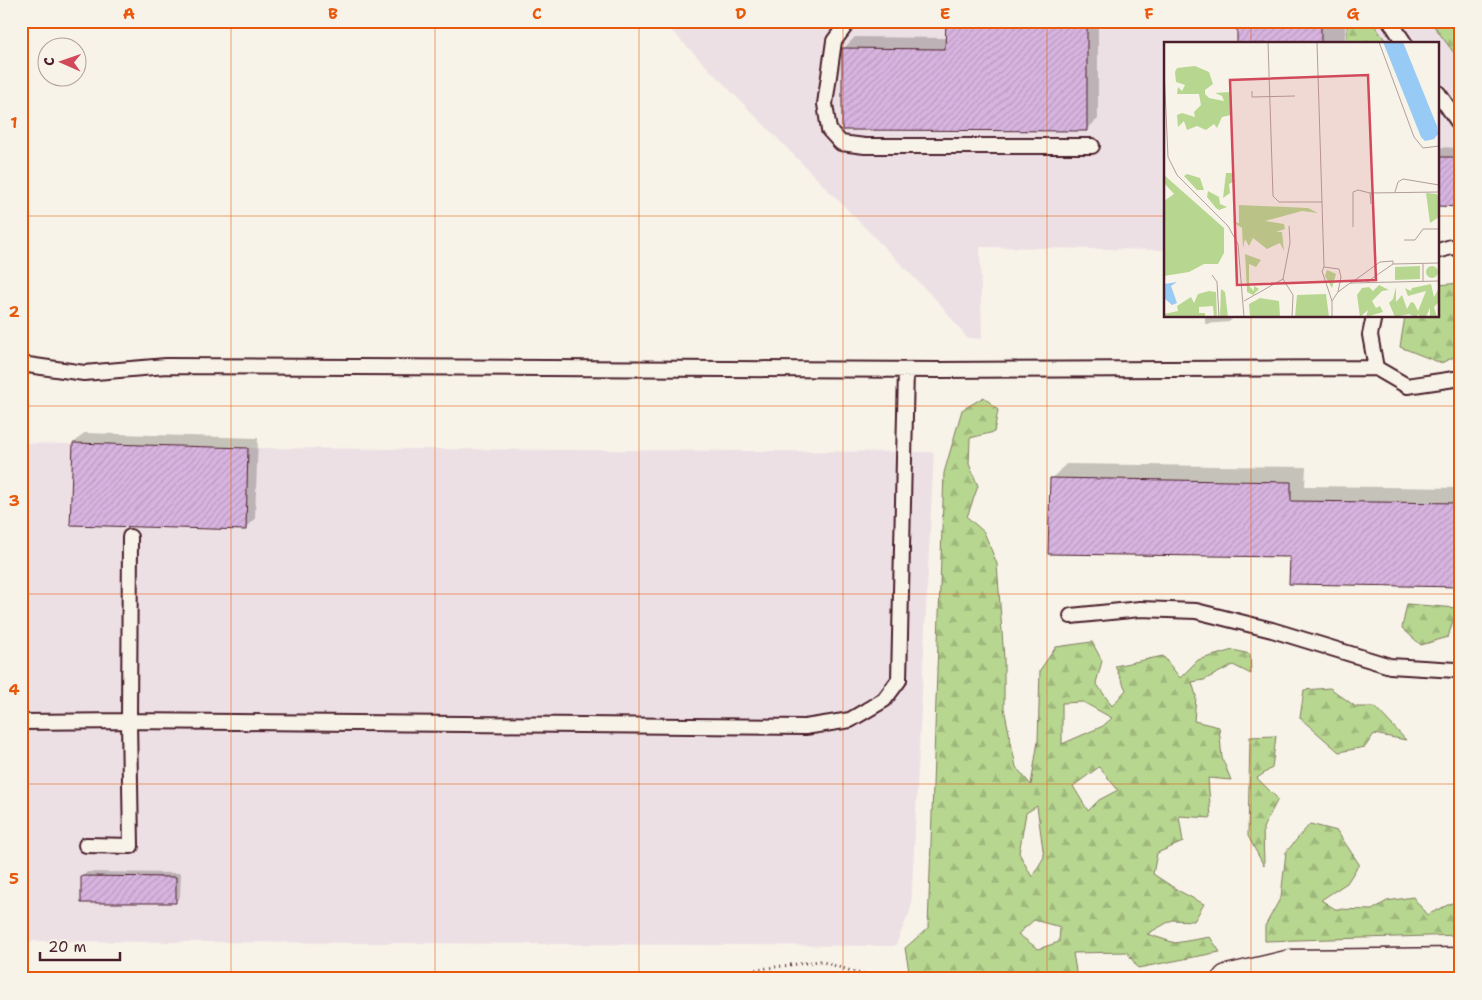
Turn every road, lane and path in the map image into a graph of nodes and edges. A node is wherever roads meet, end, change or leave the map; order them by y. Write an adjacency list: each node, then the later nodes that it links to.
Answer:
1 (849, 21): 6 (lane)
2 (1390, 21): 3 (lane)
3 (1404, 42)
4 (1440, 96): 5 (lane)
5 (1461, 126)
6 (1092, 146)
7 (1461, 249): 8 (lane)
8 (1440, 250)
9 (1374, 318): 11 (lane)
10 (21, 364): 12 (lane)
11 (1376, 368): 12 (lane); 13 (lane)
12 (906, 370): 17 (lane)
13 (1461, 378)
14 (130, 537): 17 (lane)
15 (1071, 616): 16 (lane)
16 (1459, 672)
17 (129, 721): 18 (lane); 19 (lane)
18 (21, 722)
19 (86, 845)
20 (1461, 962): 23 (street)
21 (686, 979): 22 (path)
22 (868, 979)
23 (1227, 979)

